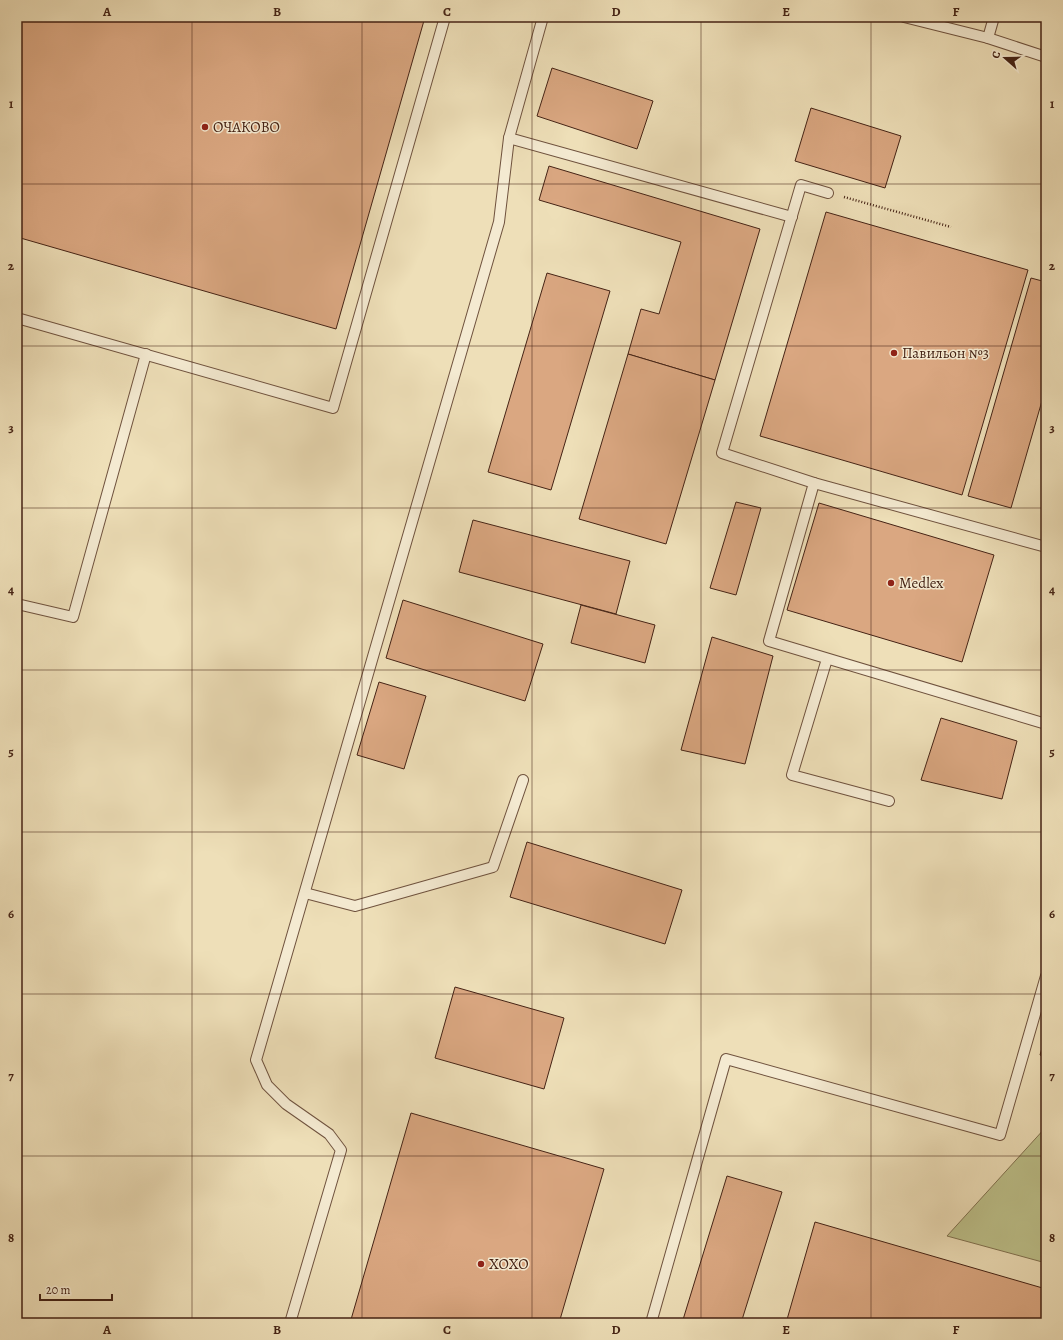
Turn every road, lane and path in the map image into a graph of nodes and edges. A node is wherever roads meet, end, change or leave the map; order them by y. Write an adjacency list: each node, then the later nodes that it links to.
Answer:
1 (445, 17): 12 (lane)
2 (543, 17): 7 (lane)
3 (904, 17): 5 (lane)
4 (994, 17): 5 (lane)
5 (988, 38): 6 (lane)
6 (1046, 57)
7 (509, 138): 9 (lane); 20 (lane)
8 (828, 193): 9 (lane); 10 (path)
9 (792, 217): 13 (lane)
10 (951, 227)
11 (17, 318): 12 (lane)
12 (146, 354): 15 (lane)
13 (814, 483): 14 (lane); 16 (lane)
14 (1046, 547)
15 (17, 604)
16 (827, 659): 17 (lane); 19 (lane)
17 (1046, 724)
18 (523, 780): 20 (lane)
19 (889, 801)
20 (305, 893): 22 (lane)
21 (1046, 976): 23 (lane)
22 (290, 1323)
23 (651, 1323)

